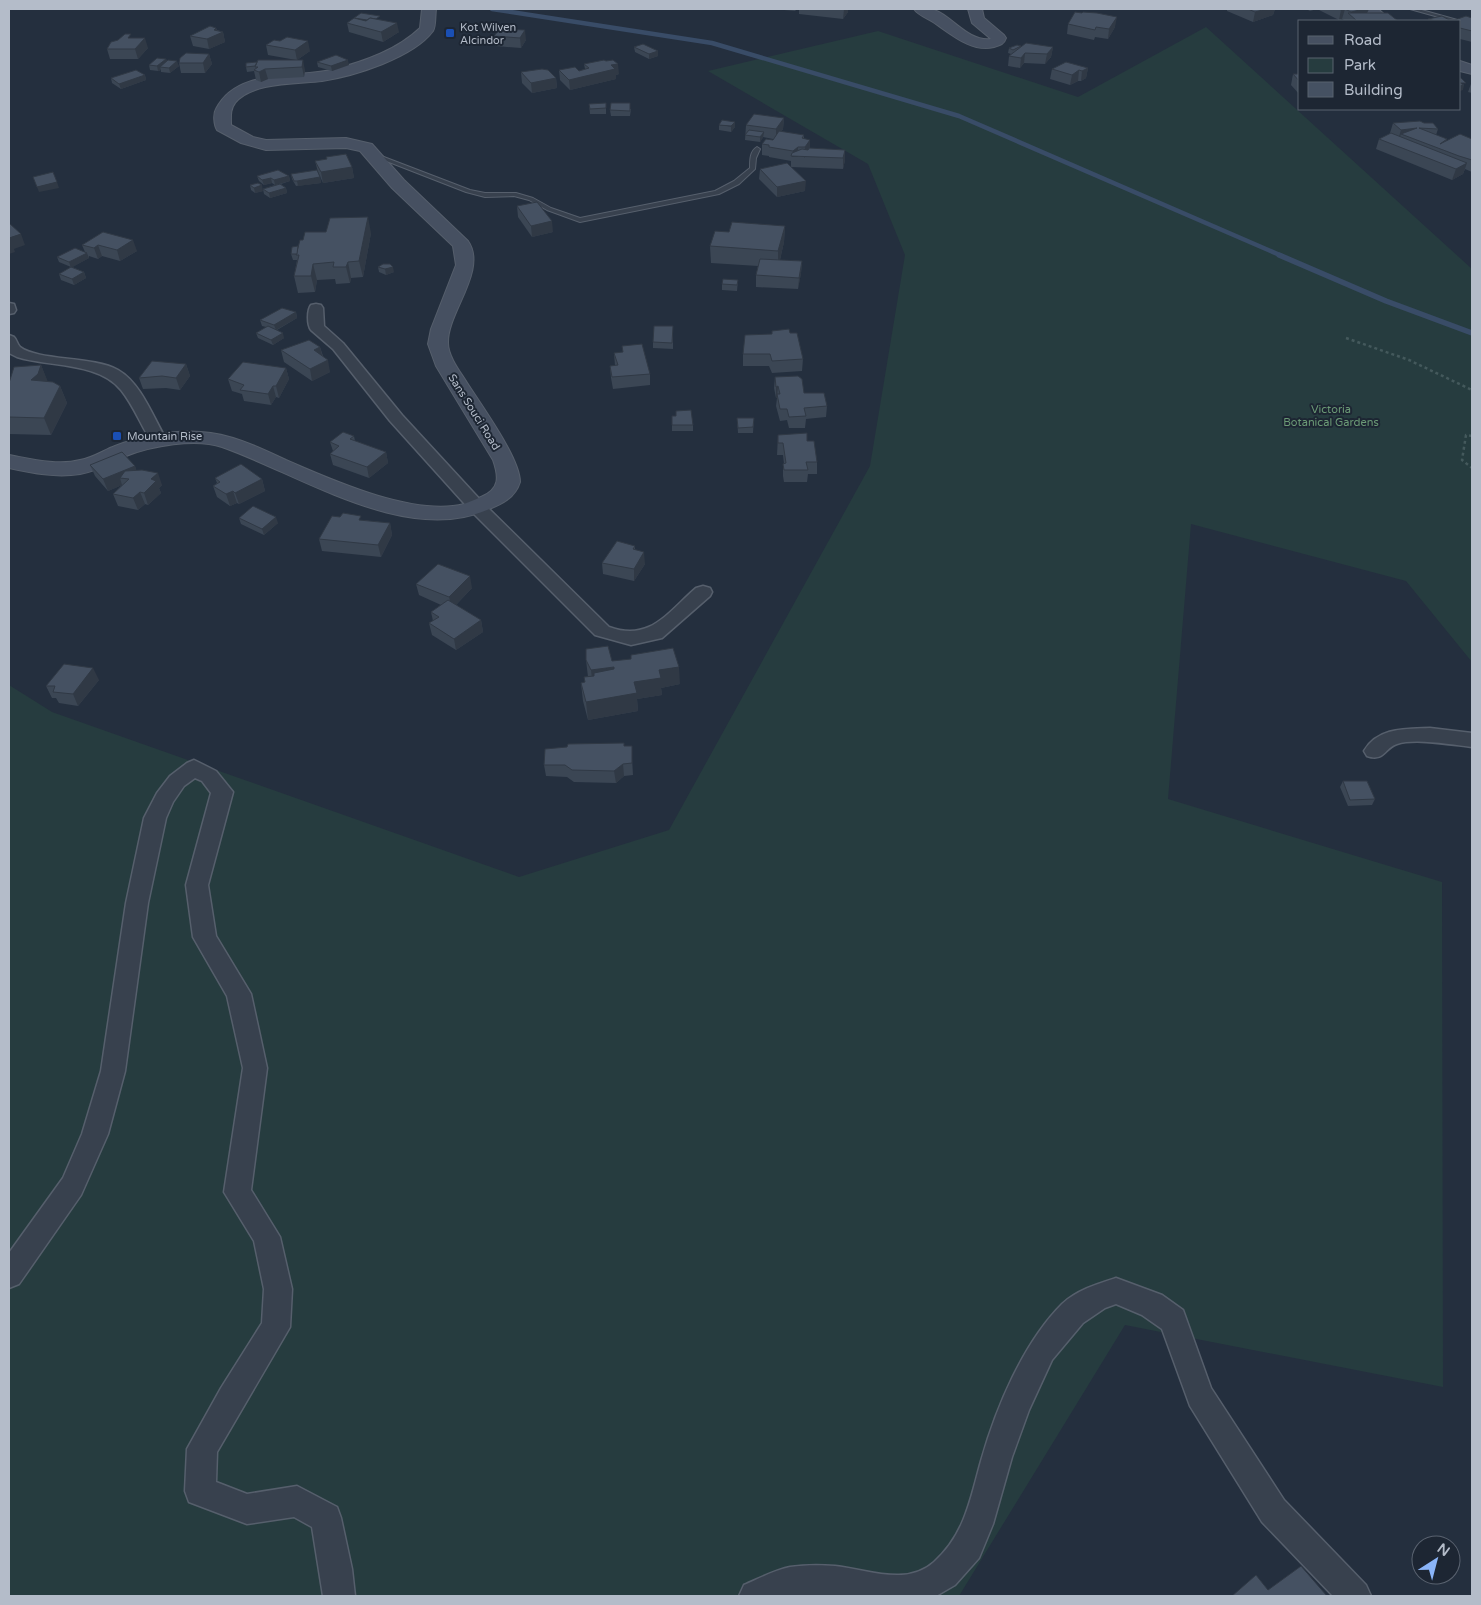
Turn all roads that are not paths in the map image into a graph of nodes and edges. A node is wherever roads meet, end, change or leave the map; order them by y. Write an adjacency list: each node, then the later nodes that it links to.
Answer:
1 (429, 9): 9 (main road, Sans Souci Road)
2 (921, 9): 3 (main road)
3 (975, 9)
4 (1370, 9): 6 (main road)
5 (1413, 9): 7 (lane)
6 (1384, 20)
7 (1454, 20)
8 (757, 149): 9 (lane)
9 (373, 155): 14 (main road, Sans Souci Road)
10 (316, 308): 14 (street)
11 (9, 340): 12 (street)
12 (158, 439): 13 (main road, Sans Souci Road); 14 (main road, Sans Souci Road)
13 (9, 462)
14 (478, 508): 15 (street)
15 (703, 592)
16 (1472, 740): 17 (street)
17 (1374, 751)
18 (9, 1275): 19 (street)
19 (339, 1596)
20 (755, 1596): 21 (street)
21 (1355, 1596)

